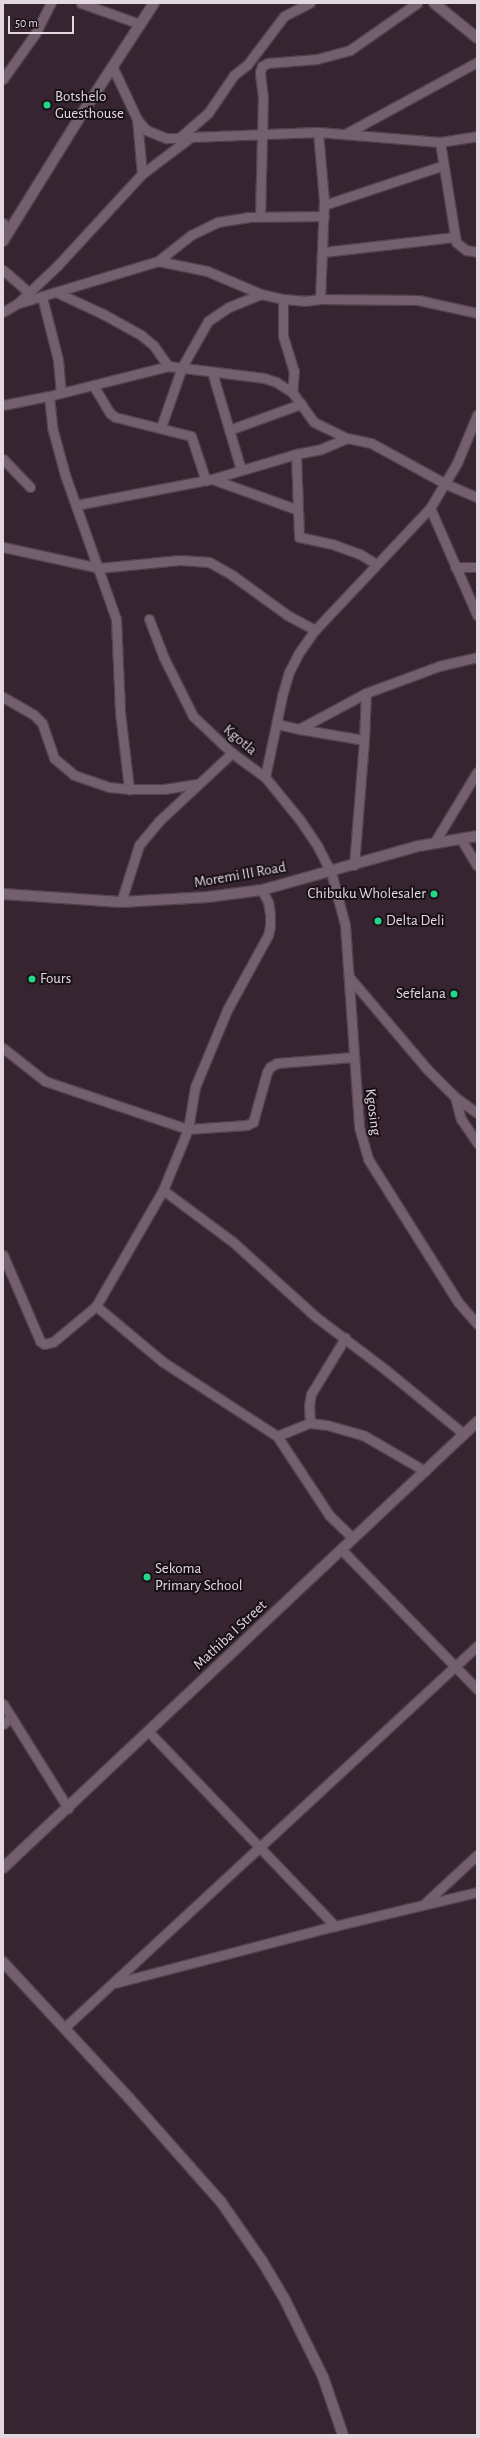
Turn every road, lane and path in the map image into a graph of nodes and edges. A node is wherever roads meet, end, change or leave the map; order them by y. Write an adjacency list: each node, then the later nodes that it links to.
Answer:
1 (51, 3): 11 (street)
2 (81, 3): 7 (street)
3 (154, 3): 7 (street)
4 (310, 3): 18 (street)
5 (417, 3): 15 (street)
6 (434, 3): 8 (street)
7 (140, 24): 10 (street)
8 (477, 38)
9 (477, 62): 14 (street)
10 (113, 68): 12 (street); 25 (street)
11 (3, 80)
12 (137, 119): 18 (street); 21 (street)
13 (318, 132): 14 (street); 15 (street); 22 (street)
14 (347, 133): 19 (street)
15 (263, 134): 17 (street); 24 (street)
16 (477, 136): 19 (street)
17 (191, 137): 18 (street); 21 (street)
18 (178, 139)
19 (440, 142): 20 (street)
20 (444, 165): 22 (street); 26 (street)
21 (142, 174): 32 (street)
22 (324, 205): 23 (street)
23 (324, 216): 24 (street); 28 (street)
24 (260, 217): 30 (street)
25 (6, 227): 27 (street)
26 (454, 238): 28 (street); 29 (street)
27 (3, 241)
28 (323, 252): 37 (street)
29 (477, 252)
30 (158, 261): 33 (street); 34 (street)
31 (3, 270): 32 (street)
32 (29, 293): 38 (street)
33 (58, 293): 35 (street); 41 (street)
34 (261, 294): 36 (street); 42 (street)
35 (42, 297): 38 (street); 46 (street)
36 (284, 299): 37 (street); 45 (street)
37 (320, 299): 40 (street)
38 (18, 303): 39 (street)
39 (3, 312)
40 (477, 313)
41 (168, 366): 42 (street); 44 (street)
42 (182, 368): 43 (street); 51 (street)
43 (212, 372): 45 (street); 52 (street)
44 (93, 385): 46 (street); 51 (street)
45 (292, 392): 48 (street)
46 (61, 393): 47 (street)
47 (49, 396): 49 (street); 61 (street)
48 (301, 404): 52 (street); 53 (street)
49 (3, 405)
50 (477, 415): 58 (street)
51 (161, 427): 57 (street)
52 (229, 430): 56 (street)
53 (347, 438): 54 (street); 58 (street)
54 (296, 454): 56 (street); 63 (street)
55 (3, 459): 59 (street)
56 (241, 470): 57 (street)
57 (209, 480): 61 (street); 63 (street)
58 (446, 484): 60 (street); 62 (street)
59 (30, 487)
60 (477, 498)
61 (76, 505): 68 (street)
62 (430, 508): 65 (street); 66 (street)
63 (298, 510): 65 (street)
64 (3, 548): 68 (street)
65 (376, 564): 71 (street)
66 (455, 567): 67 (street); 69 (street)
67 (477, 567)
68 (99, 568): 71 (street); 82 (street)
69 (477, 615)
70 (149, 619): 78 (street, Kgotla)
71 (315, 630): 75 (street)
72 (477, 657): 73 (street)
73 (366, 693): 76 (street); 77 (street)
74 (3, 697): 82 (street)
75 (277, 724): 76 (street); 80 (street)
76 (299, 729): 77 (street)
77 (364, 740): 86 (street)
78 (232, 753): 80 (street, Kgotla); 81 (street)
79 (477, 772): 85 (street)
80 (265, 777): 88 (street, Kgotla)
81 (198, 784): 82 (street); 91 (street)
82 (128, 789)
83 (477, 836): 84 (street, Moremi III Road)
84 (461, 839): 85 (street, Moremi III Road); 87 (street)
85 (434, 843): 86 (street, Moremi III Road)
86 (354, 865): 88 (street, Moremi III Road)
87 (477, 866)
88 (331, 872): 89 (street, Moremi III Road); 92 (street, Kgosing)
89 (262, 890): 91 (street, Moremi III Road); 97 (street)
90 (3, 894): 91 (street, Moremi III Road)
91 (121, 902)
92 (349, 977): 94 (street, Kgosing); 95 (street)
93 (3, 1048): 97 (street)
94 (353, 1057): 97 (street); 102 (street, Kgosing)
95 (455, 1097): 96 (street); 98 (street)
96 (477, 1113)
97 (188, 1129): 99 (street)
98 (477, 1143)
99 (163, 1190): 101 (street); 103 (street)
100 (3, 1255): 101 (street)
101 (96, 1306): 107 (street)
102 (477, 1324)
103 (345, 1338): 105 (street); 106 (street)
104 (477, 1422): 106 (street, Mathiba I Street)
105 (310, 1423): 107 (street); 108 (street)
106 (464, 1434): 108 (street, Mathiba I Street)
107 (277, 1436): 109 (street)
108 (425, 1471): 109 (street, Mathiba I Street)
109 (353, 1538): 110 (street, Mathiba I Street)
110 (341, 1550): 112 (street); 117 (street, Mathiba I Street)
111 (477, 1646): 112 (street)
112 (456, 1665): 113 (street); 119 (street)
113 (477, 1688)
114 (3, 1704): 115 (street)
115 (11, 1717): 116 (street); 118 (street)
116 (3, 1724)
117 (149, 1732): 118 (street, Mathiba I Street); 119 (street)
118 (68, 1808): 121 (street, Mathiba I Street)
119 (260, 1848): 124 (street); 126 (street)
120 (477, 1854): 123 (street)
121 (3, 1868)
122 (477, 1892): 123 (street)
123 (423, 1905): 124 (street)
124 (335, 1926): 126 (street)
125 (3, 1962): 127 (street)
126 (114, 1984): 127 (street)
127 (64, 2028): 128 (street)
128 (343, 2435)

